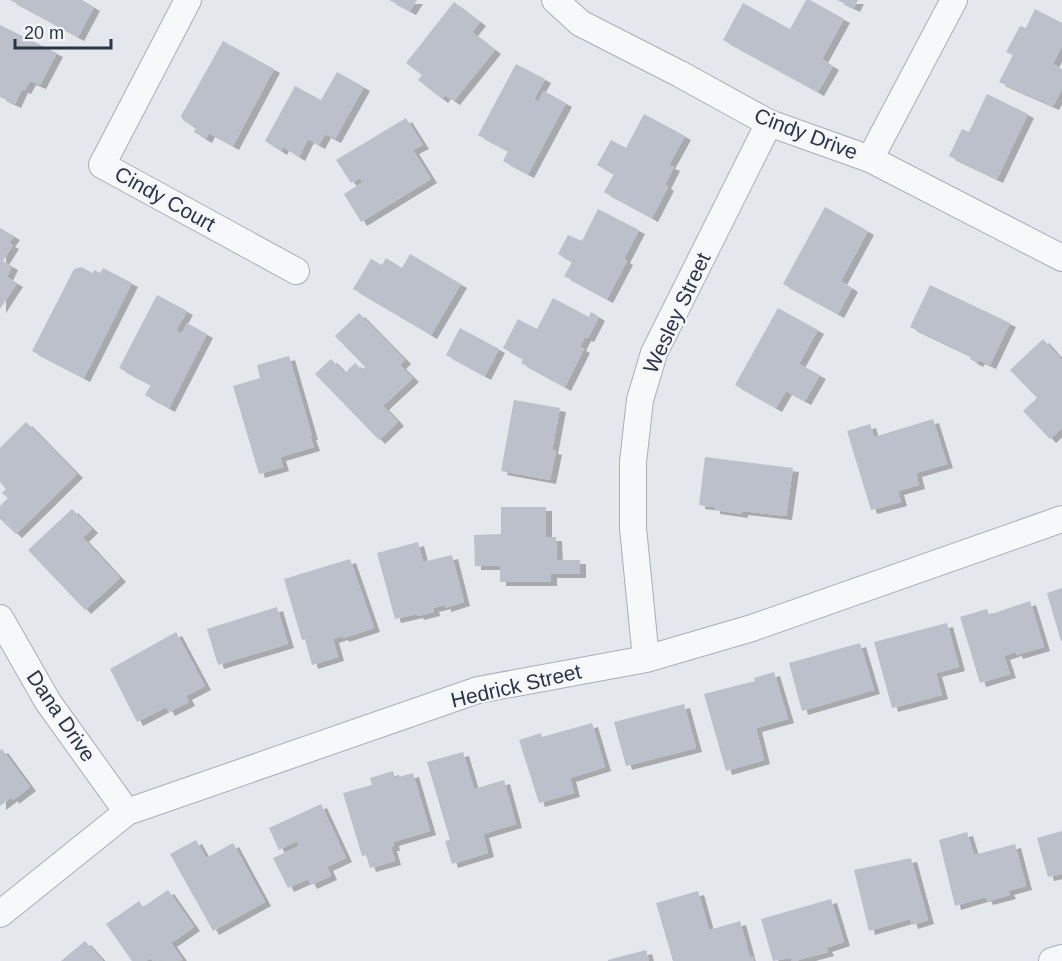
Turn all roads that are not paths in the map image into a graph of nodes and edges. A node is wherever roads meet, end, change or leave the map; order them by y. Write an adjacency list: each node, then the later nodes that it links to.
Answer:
1 (188, 0): 7 (street, Cindy Court)
2 (555, 0): 4 (street, Cindy Drive)
3 (954, 0): 5 (street)
4 (769, 123): 5 (street, Cindy Drive); 10 (street, Wesley Street)
5 (870, 159): 6 (street, Cindy Drive)
6 (1062, 258)
7 (296, 271)
8 (1062, 519): 10 (street, Hedrick Street)
9 (0, 618): 11 (street, Dana Drive)
10 (646, 659): 11 (street, Hedrick Street)
11 (127, 812): 12 (street, Hedrick Street)
12 (0, 914)
13 (1062, 958): 14 (street)
14 (1052, 961)

